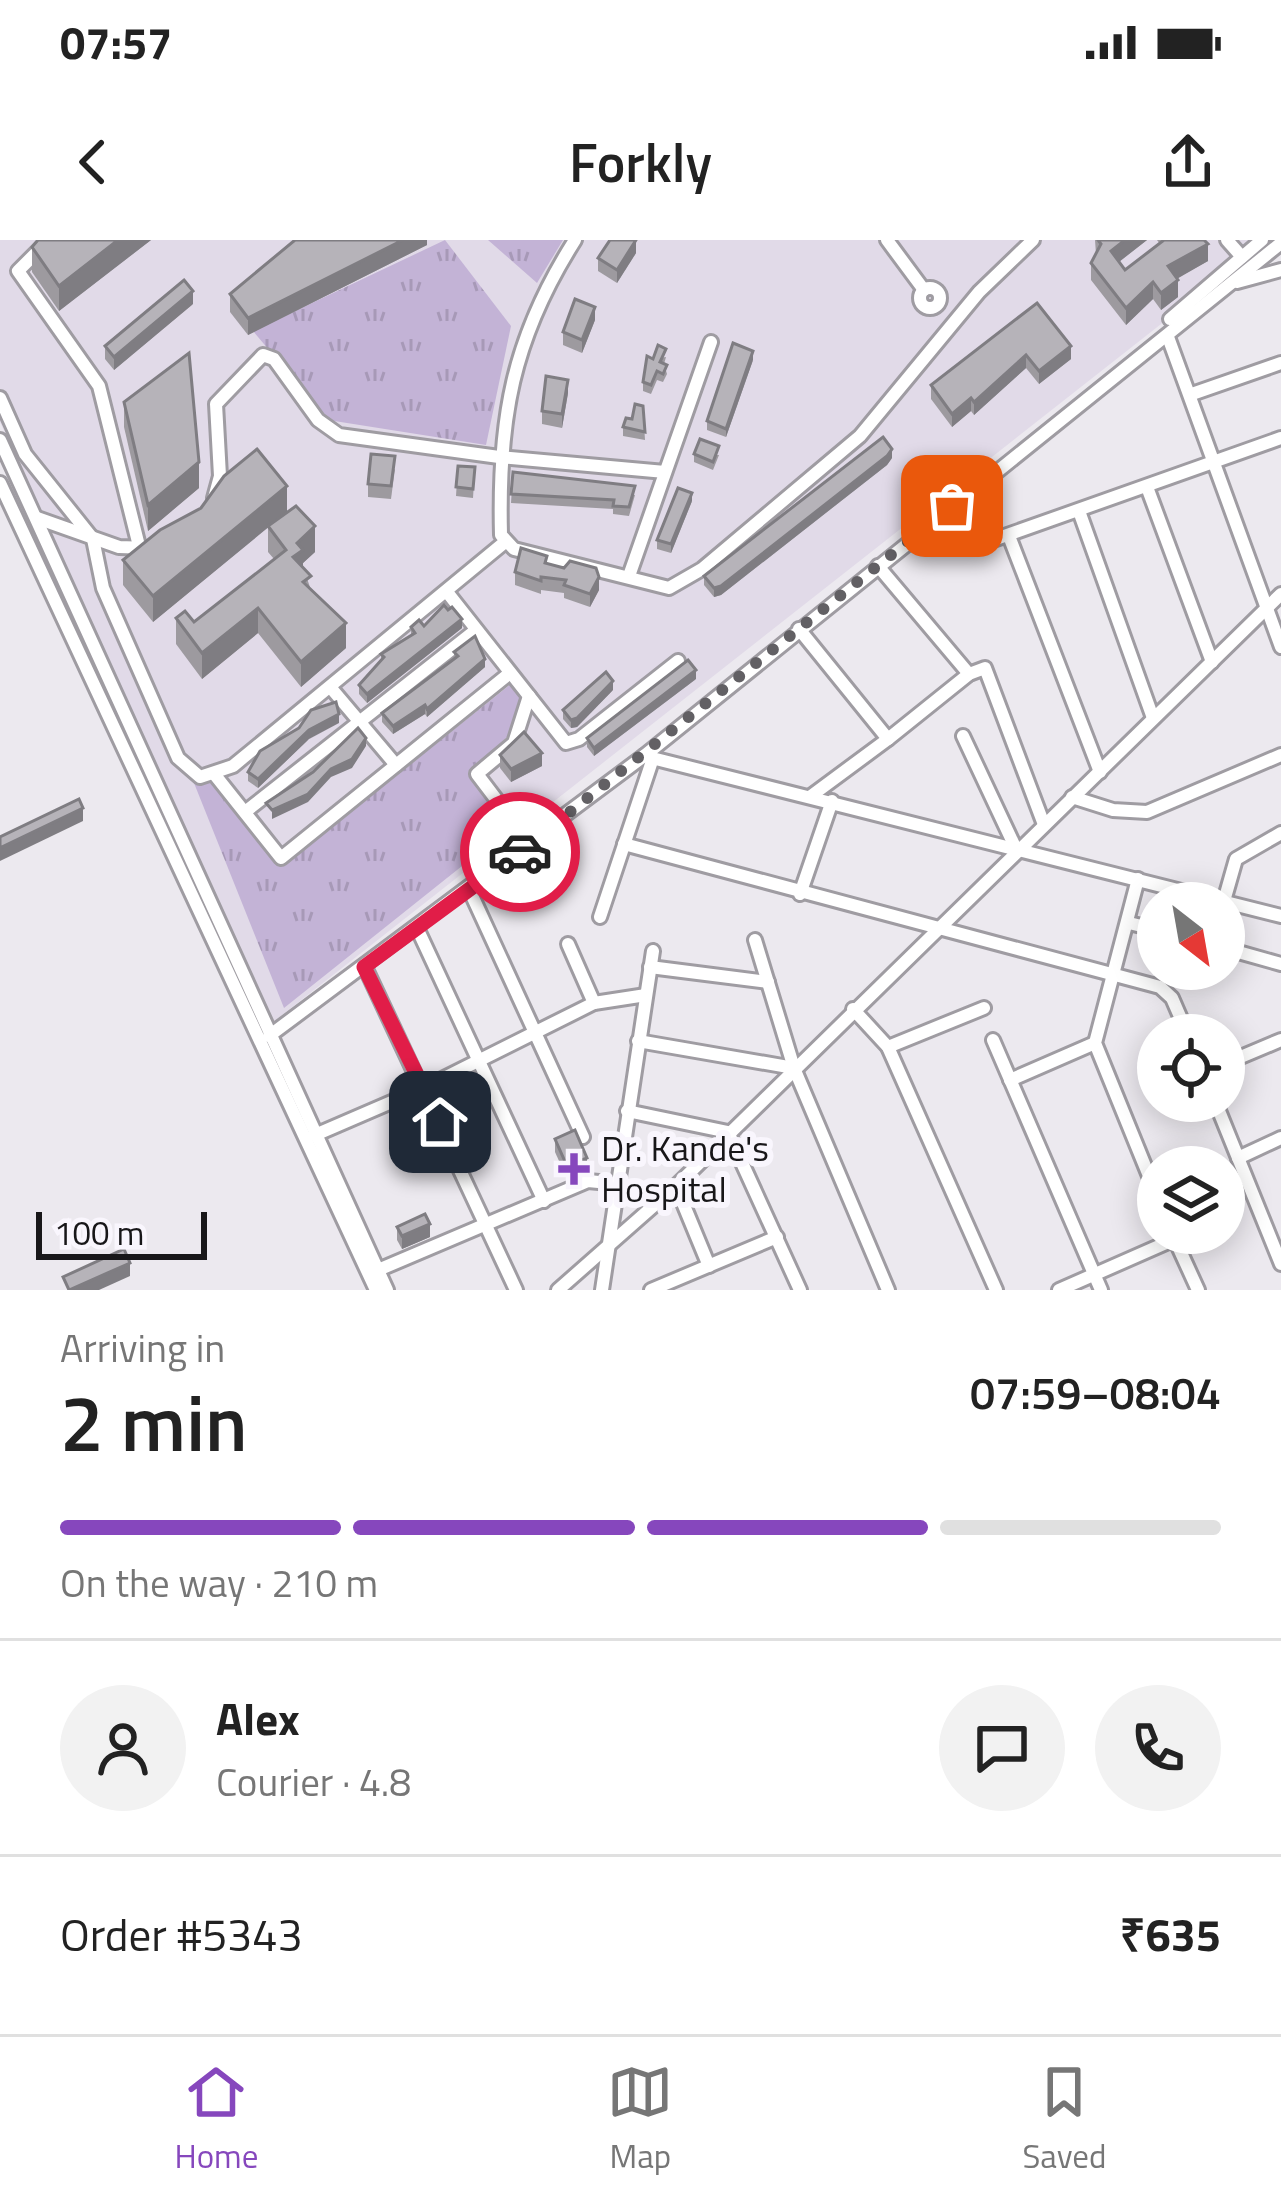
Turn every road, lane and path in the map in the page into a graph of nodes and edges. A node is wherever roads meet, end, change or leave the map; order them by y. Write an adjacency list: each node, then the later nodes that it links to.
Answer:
1 (49, 240): 33 (street)
2 (574, 240): 20 (street)
3 (887, 240): 12 (street)
4 (1033, 240): 12 (street)
5 (1228, 240): 8 (street)
6 (1262, 240): 8 (street)
7 (1281, 243): 10 (street)
8 (1242, 257): 11 (street)
9 (1281, 270): 10 (street)
10 (1230, 284): 13 (street)
11 (1170, 319)
12 (951, 325): 35 (street)
13 (1168, 337): 16 (street); 34 (street)
14 (711, 342): 22 (street)
15 (1281, 363): 16 (street)
16 (1192, 394): 21 (street)
17 (0, 398): 29 (street)
18 (1281, 438): 21 (street)
19 (0, 440): 27 (street)
20 (499, 458): 22 (street); 26 (street); 30 (street)
21 (1214, 460): 24 (street); 38 (street)
22 (665, 472): 35 (street)
23 (0, 483): 126 (street)
24 (1147, 487): 25 (street); 43 (street)
25 (1079, 511): 28 (street); 48 (street)
26 (207, 512)
27 (36, 518): 29 (street); 93 (street)
28 (1009, 536): 31 (street); 55 (street)
29 (93, 539): 33 (street); 56 (street)
30 (505, 542): 35 (street); 36 (street)
31 (979, 545)
32 (160, 547): 33 (street)
33 (140, 550)
34 (878, 566): 39 (street); 45 (street)
35 (629, 575)
36 (447, 592): 40 (street); 46 (street)
37 (1281, 594): 38 (street)
38 (1267, 608): 41 (street); 43 (street)
39 (799, 629): 51 (street); 53 (street)
40 (476, 631): 44 (street); 49 (street)
41 (1281, 647)
42 (678, 661): 47 (street)
43 (1212, 662): 48 (street)
44 (510, 674): 47 (street); 54 (street)
45 (969, 674): 51 (street); 62 (street)
46 (331, 688): 49 (street); 56 (street)
47 (529, 696): 60 (street)
48 (1153, 718): 55 (street)
49 (360, 722): 54 (street); 61 (street)
50 (963, 736): 65 (street)
51 (888, 739): 57 (street)
52 (1281, 755): 58 (street)
53 (649, 757): 57 (street); 64 (street); 69 (street)
54 (396, 765): 61 (street)
55 (1100, 772): 58 (street)
56 (215, 775): 61 (street)
57 (811, 796): 59 (street)
58 (1072, 797): 62 (street)
59 (832, 801): 65 (street); 70 (street)
60 (499, 803)
61 (245, 812)
62 (1043, 822): 65 (street)
63 (1281, 833): 68 (street)
64 (624, 844): 70 (street); 73 (street)
65 (1016, 849): 66 (street); 77 (street)
66 (1138, 879): 67 (street); 74 (street)
67 (1149, 882)
68 (1230, 882)
69 (469, 890): 76 (street); 92 (street)
70 (800, 894): 77 (street)
71 (1245, 907): 72 (street)
72 (1281, 916)
73 (600, 917)
74 (1130, 922): 75 (street); 85 (street)
75 (1137, 924)
76 (417, 928): 83 (street); 100 (street)
77 (934, 930): 85 (street); 90 (street)
78 (755, 940): 86 (street)
79 (568, 944): 88 (street)
80 (652, 951): 84 (street)
81 (1245, 955): 82 (street)
82 (1281, 964)
83 (364, 967): 93 (street); 103 (street)
84 (650, 967): 86 (street); 87 (street)
85 (1118, 975): 91 (street); 97 (street)
86 (768, 982): 101 (street)
87 (646, 995): 88 (street); 96 (street)
88 (594, 1003): 92 (street)
89 (984, 1008): 98 (street)
90 (853, 1009): 98 (street); 101 (street)
91 (1178, 1014)
92 (538, 1032): 100 (street); 107 (street)
93 (268, 1036): 106 (street)
94 (993, 1040): 102 (street)
95 (1281, 1040): 99 (street)
96 (638, 1041): 101 (street); 104 (street)
97 (1095, 1043): 102 (street); 109 (street)
98 (889, 1047): 135 (street)
99 (1245, 1055)
100 (482, 1060): 103 (street); 114 (street)
101 (794, 1067): 105 (street); 134 (street)
102 (1010, 1080): 125 (street)
103 (424, 1088): 106 (street); 115 (street)
104 (627, 1111): 105 (street); 112 (street)
105 (728, 1132): 113 (street); 116 (street)
106 (315, 1136): 123 (street)
107 (583, 1138)
108 (1281, 1138): 110 (street)
109 (1137, 1146)
110 (1245, 1155)
111 (1245, 1173): 117 (street)
112 (620, 1184): 114 (street); 118 (street)
113 (676, 1186): 118 (street); 122 (street)
114 (544, 1202): 115 (street)
115 (488, 1225): 123 (street); 128 (street)
116 (777, 1237): 122 (street); 133 (street)
117 (1276, 1238): 121 (street)
118 (605, 1247): 129 (street); 130 (street)
119 (1137, 1254): 125 (street)
120 (1182, 1254): 138 (street)
121 (1281, 1264)
122 (709, 1266): 124 (street)
123 (378, 1270): 127 (street)
124 (692, 1273): 131 (street); 132 (street)
125 (1094, 1274): 136 (street); 137 (street)
126 (376, 1290)
127 (387, 1290)
128 (516, 1290)
129 (558, 1290)
130 (602, 1290)
131 (651, 1290)
132 (700, 1290)
133 (800, 1290)
134 (888, 1290)
135 (996, 1290)
136 (1059, 1290)
137 (1101, 1290)
138 (1198, 1290)

